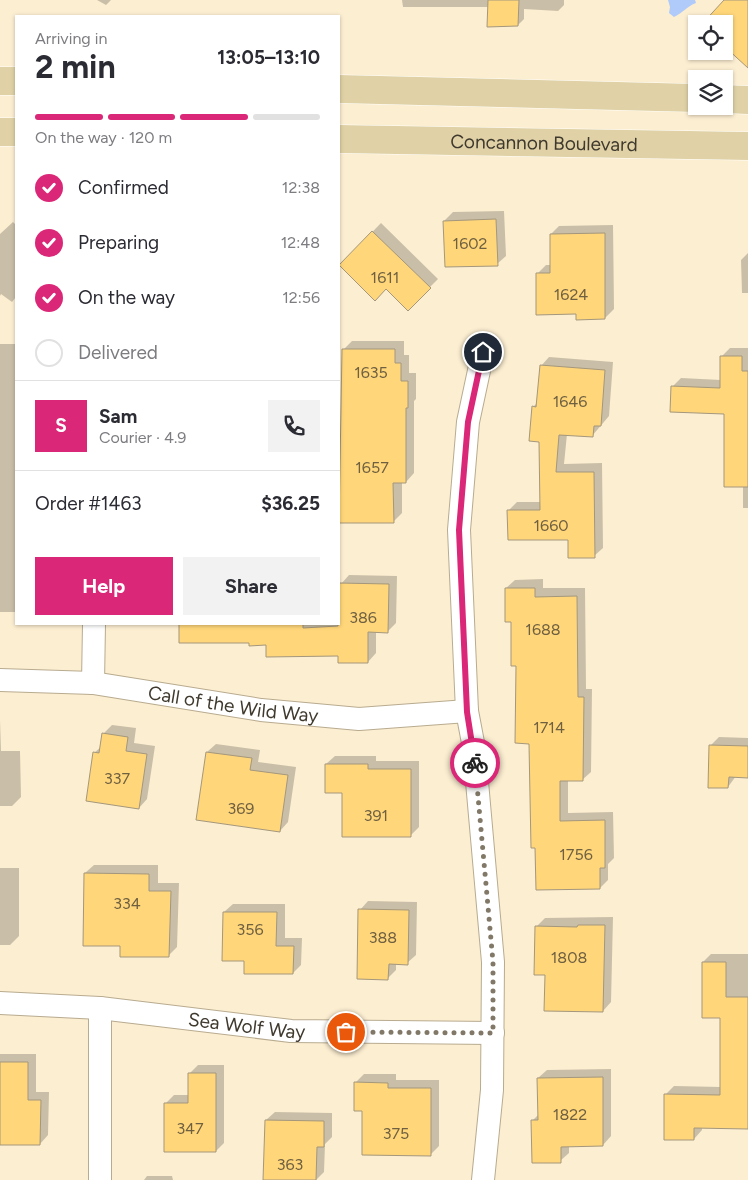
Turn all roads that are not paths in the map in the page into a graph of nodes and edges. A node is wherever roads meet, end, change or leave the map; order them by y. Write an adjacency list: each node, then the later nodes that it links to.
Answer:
1 (0, 81): 2 (main road)
2 (15, 81)
3 (340, 89): 4 (main road)
4 (688, 98)
5 (733, 99): 6 (main road)
6 (748, 100)
7 (0, 132): 8 (main road)
8 (15, 132)
9 (340, 139): 10 (main road, Concannon Boulevard)
10 (748, 146)
11 (483, 352): 15 (street)
12 (94, 625): 14 (street)
13 (0, 680): 14 (street, Call of the Wild Way)
14 (93, 684): 15 (street, Call of the Wild Way)
15 (467, 712): 18 (street)
16 (0, 1003): 17 (street, Sea Wolf Way)
17 (100, 1008): 18 (street, Sea Wolf Way); 19 (street)
18 (493, 1033): 20 (street)
19 (100, 1180)
20 (483, 1180)

